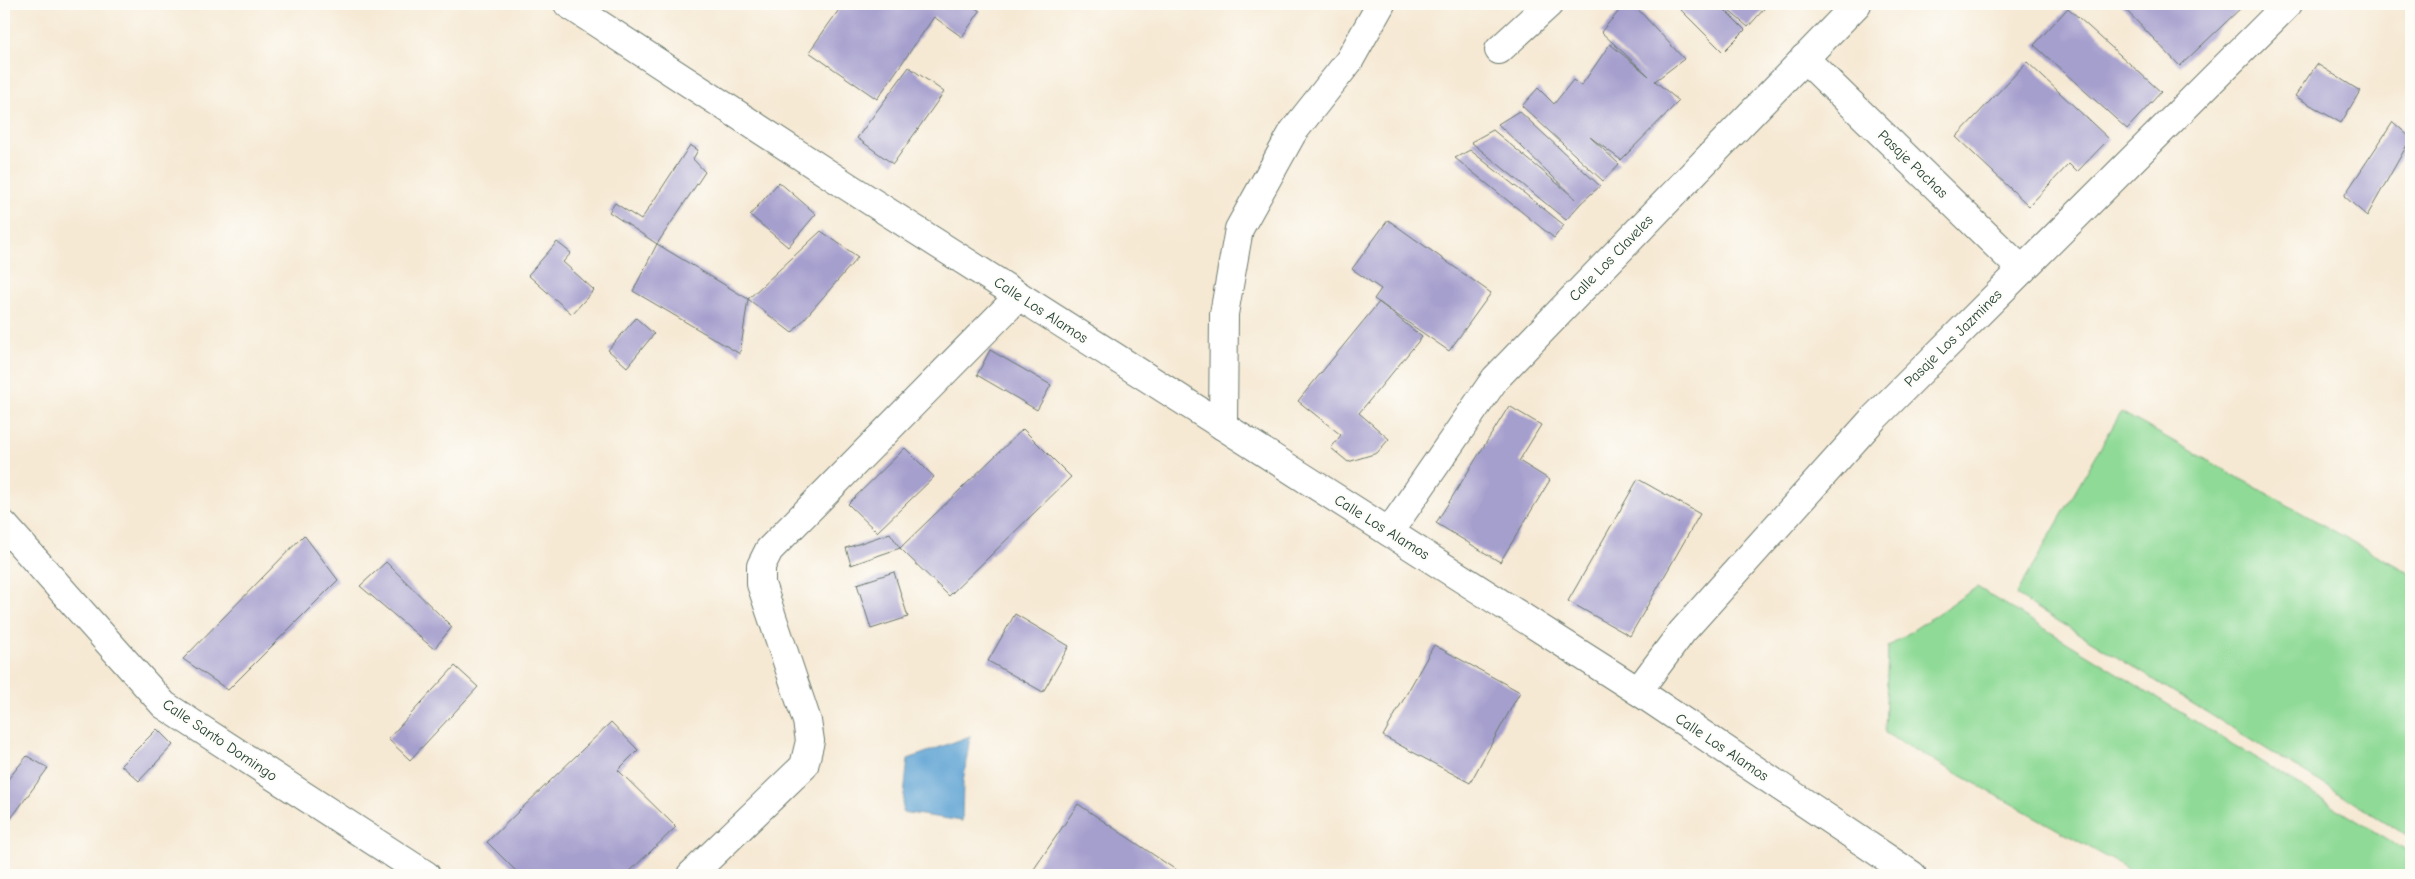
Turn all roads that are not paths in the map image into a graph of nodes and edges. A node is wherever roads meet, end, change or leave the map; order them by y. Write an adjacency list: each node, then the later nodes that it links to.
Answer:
1 (568, 4): 9 (street, Calle Los Alamos)
2 (1381, 4): 10 (street)
3 (1549, 4): 6 (street)
4 (1857, 4): 7 (street, Calle Los Claveles)
5 (2288, 4): 8 (street, Pasaje Los Jazmines)
6 (1499, 50)
7 (1804, 58): 8 (street, Pasaje Pachas); 12 (street, Calle Los Claveles)
8 (2022, 270): 13 (street, Pasaje Los Jazmines)
9 (1019, 296): 10 (street, Calle Los Alamos); 15 (street)
10 (1223, 426): 12 (street, Calle Los Alamos)
11 (4, 525): 14 (street, Calle Santo Domingo)
12 (1389, 532): 13 (street, Calle Los Alamos)
13 (1638, 691): 16 (street, Calle Los Alamos)
14 (426, 875)
15 (691, 875)
16 (1912, 875)

